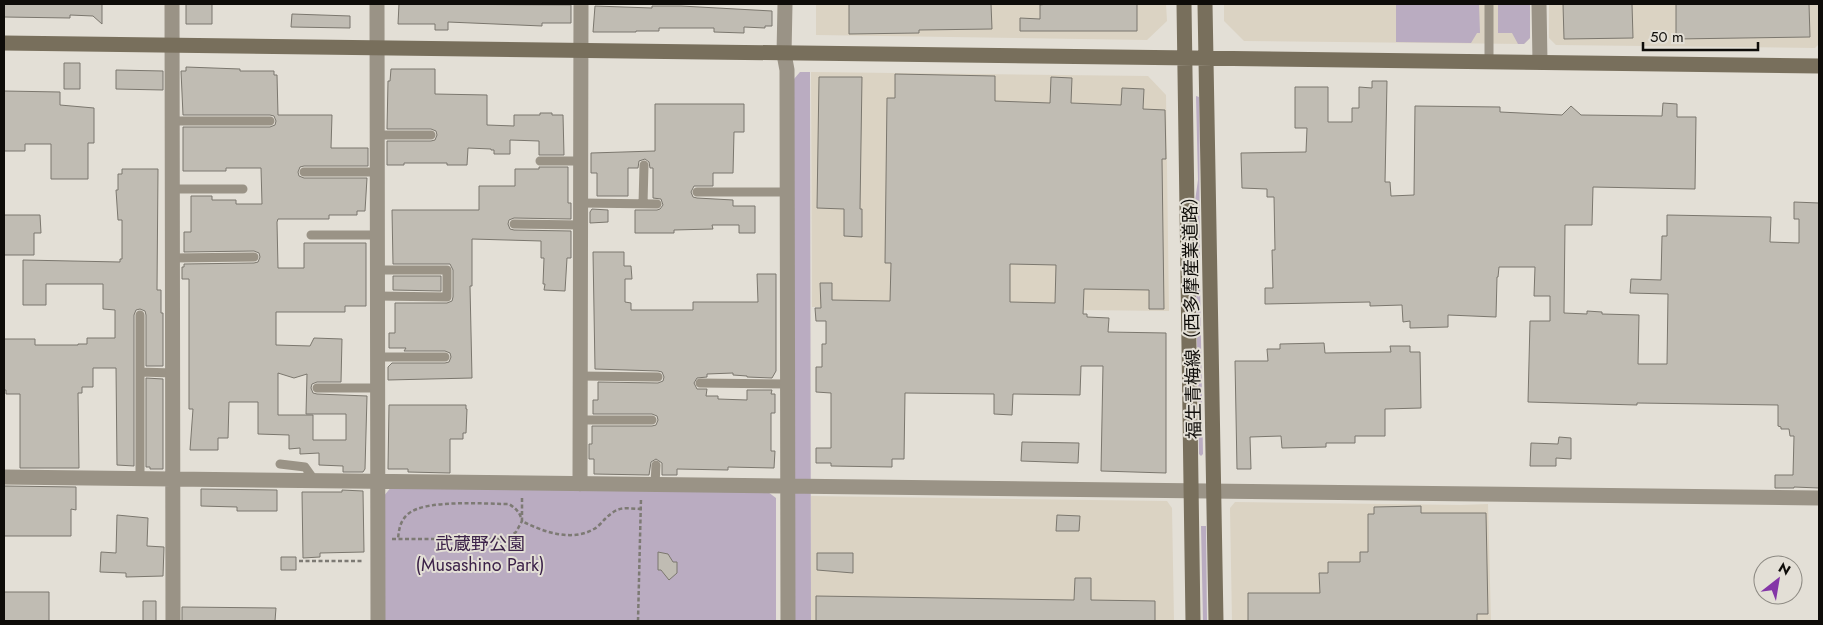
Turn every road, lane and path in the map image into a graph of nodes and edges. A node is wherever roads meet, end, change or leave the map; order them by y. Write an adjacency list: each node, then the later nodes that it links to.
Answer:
1 (172, 4): 10 (street)
2 (377, 4): 11 (street)
3 (581, 4): 12 (street)
4 (785, 4): 13 (street)
5 (1184, 4): 14 (street, 福生青梅線（西多摩産業道路）)
6 (1205, 4): 15 (street, 福生青梅線（西多摩産業道路）)
7 (1489, 4): 16 (lane)
8 (1539, 4): 17 (street)
9 (4, 43): 10 (street)
10 (173, 45): 11 (street); 19 (street)
11 (377, 48): 12 (street); 21 (street)
12 (581, 51): 13 (street); 24 (street)
13 (784, 54): 14 (street); 31 (street)
14 (1185, 58): 15 (street); 42 (street, 福生青梅線（西多摩産業道路）)
15 (1206, 58): 16 (street); 43 (street, 福生青梅線（西多摩産業道路）)
16 (1489, 62): 17 (street)
17 (1540, 62): 18 (street)
18 (1819, 66)
19 (173, 121): 20 (lane); 28 (street)
20 (270, 121)
21 (377, 135): 22 (lane); 27 (street)
22 (431, 135)
23 (540, 161): 24 (lane)
24 (581, 161): 32 (street)
25 (644, 165): 33 (lane)
26 (304, 172): 27 (lane)
27 (377, 172): 38 (street)
28 (173, 189): 29 (lane); 40 (street)
29 (243, 189)
30 (696, 192): 31 (lane)
31 (788, 192): 53 (street)
32 (581, 203): 33 (lane); 36 (street)
33 (644, 204): 34 (lane)
34 (657, 204)
35 (514, 224): 36 (lane)
36 (581, 225): 50 (street)
37 (311, 235): 38 (lane)
38 (377, 235): 41 (street)
39 (254, 257): 40 (lane)
40 (173, 258): 49 (street)
41 (377, 270): 44 (street); 44 (lane)
42 (1187, 275): 43 (street); 68 (street, 福生青梅線（西多摩産業道路）)
43 (1210, 275): 69 (street, 福生青梅線（西多摩産業道路）)
44 (377, 296): 46 (street)
45 (140, 316): 48 (lane)
46 (377, 357): 47 (lane); 55 (street)
47 (446, 357)
48 (140, 372): 49 (lane); 61 (lane)
49 (174, 373): 62 (street)
50 (580, 376): 51 (lane); 56 (street)
51 (658, 377)
52 (700, 383): 53 (lane)
53 (788, 384): 67 (street)
54 (317, 388): 55 (lane)
55 (377, 388): 64 (street)
56 (580, 420): 57 (lane); 65 (street)
57 (652, 420)
58 (280, 464): 63 (lane)
59 (656, 465): 66 (lane)
60 (4, 478): 61 (street)
61 (140, 478): 62 (street)
62 (174, 479): 63 (street); 78 (street)
63 (315, 481): 64 (street)
64 (378, 482): 65 (street); 74 (street)
65 (580, 484): 66 (street)
66 (648, 484): 67 (street); 72 (path)
67 (788, 487): 68 (street); 81 (street)
68 (1191, 492): 69 (street); 82 (street, 福生青梅線（西多摩産業道路）)
69 (1213, 492): 71 (street); 83 (street, 福生青梅線（西多摩産業道路）)
70 (522, 497): 73 (path)
71 (1819, 498)
72 (640, 509): 73 (path); 80 (path)
73 (522, 522): 75 (path); 75 (path)
74 (378, 539): 75 (path); 77 (street)
75 (398, 539)
76 (299, 561): 77 (path)
77 (378, 562): 79 (street)
78 (173, 621)
79 (378, 621)
80 (638, 621)
81 (788, 621)
82 (1193, 621)
83 (1216, 621)

